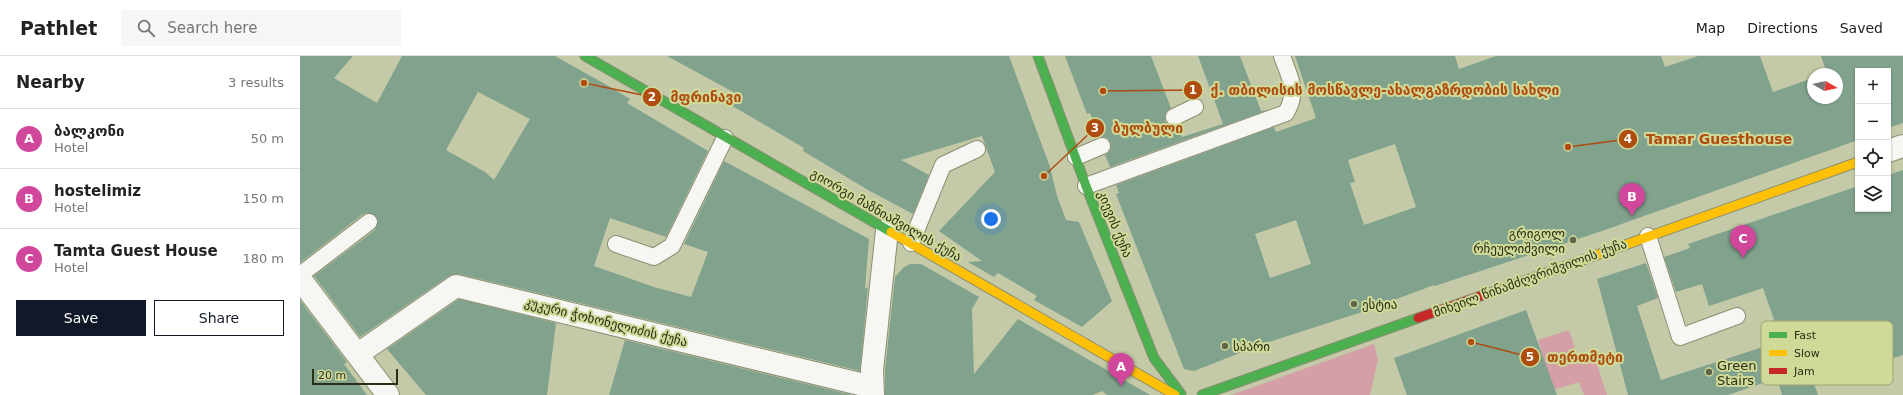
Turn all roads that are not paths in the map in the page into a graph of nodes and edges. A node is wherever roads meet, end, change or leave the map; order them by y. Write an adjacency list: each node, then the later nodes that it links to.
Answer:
1 (585, 56): 6 (street, გიორგი მაზნიაშვილის ქუჩა)
2 (1038, 56): 11 (street, კიევის ქუჩა)
3 (1282, 56): 13 (lane)
4 (1195, 107): 5 (lane)
5 (1174, 117)
6 (725, 138): 15 (street, გიორგი მაზნიაშვილის ქუჩა); 18 (lane)
7 (1102, 146): 11 (lane)
8 (1903, 146): 10 (street)
9 (977, 149): 17 (lane)
10 (1891, 150)
11 (1076, 157): 13 (street, კიევის ქუჩა)
12 (1855, 163): 16 (street, მიხეილ წინამძღვრიშვილის ქუჩა)
13 (1086, 186): 26 (street, კიევის ქუჩა)
14 (369, 222): 19 (lane)
15 (887, 230): 17 (street, გიორგი მაზნიაშვილის ქუჩა); 23 (street)
16 (1648, 236): 21 (lane); 27 (street, მიხეილ წინამძღვრიშვილის ქუჩა)
17 (911, 243): 25 (street, გიორგი მაზნიაშვილის ქუჩა)
18 (616, 244)
19 (300, 275)
20 (300, 279): 22 (street)
21 (1737, 316)
22 (358, 354): 23 (street, კუკური ჭოხონელიძის ქუჩა); 24 (street)
23 (872, 391)
24 (388, 395)
25 (1175, 395)
26 (1181, 395)
27 (1202, 395)

